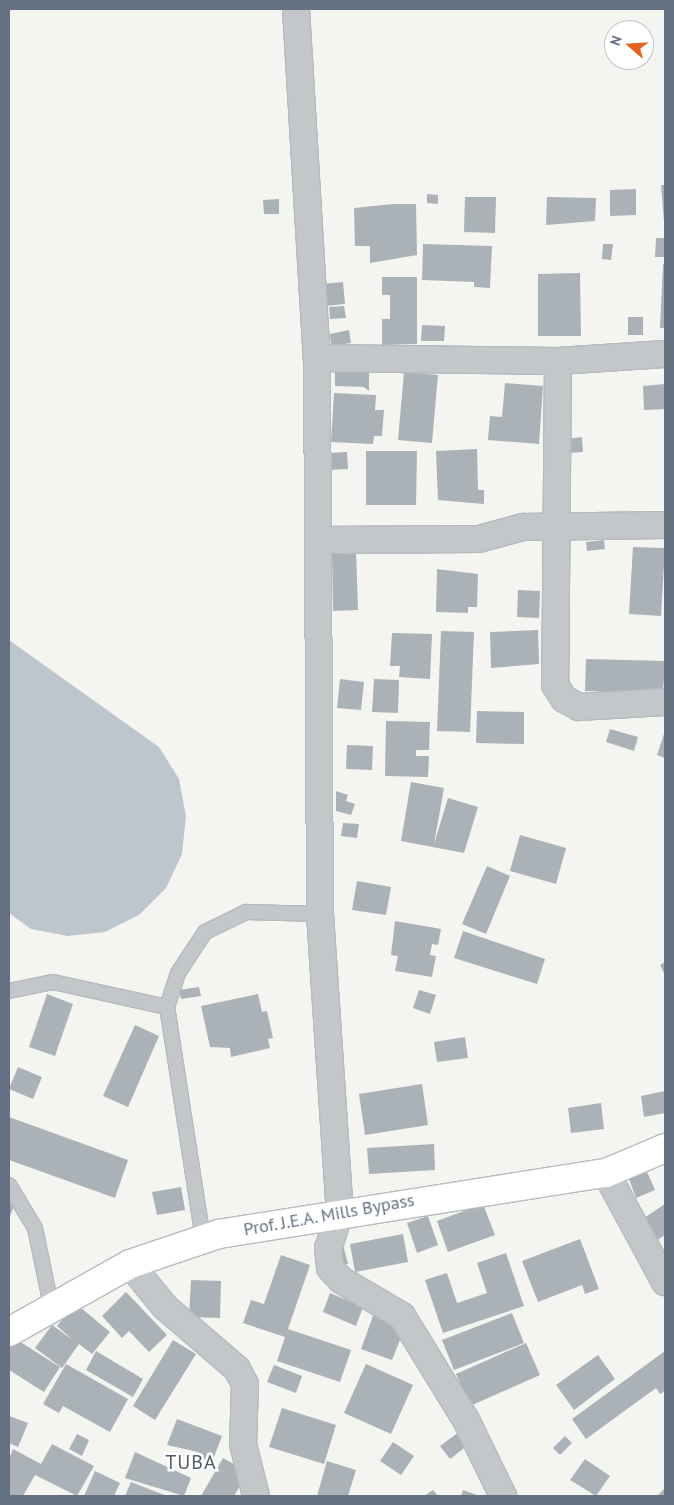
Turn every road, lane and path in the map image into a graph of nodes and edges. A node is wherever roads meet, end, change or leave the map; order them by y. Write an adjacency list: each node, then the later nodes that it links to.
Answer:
1 (296, 9): 3 (street)
2 (665, 354): 4 (street)
3 (317, 358): 4 (street); 7 (street)
4 (558, 361): 6 (street)
5 (665, 525): 6 (street)
6 (555, 528): 7 (street); 8 (street)
7 (320, 540): 9 (street)
8 (665, 702)
9 (320, 914): 11 (lane); 15 (street)
10 (9, 991): 11 (lane)
11 (167, 1007): 16 (lane)
12 (665, 1148): 13 (street, Prof. J.E.A. Mills Bypass)
13 (606, 1173): 15 (street, Prof. J.E.A. Mills Bypass); 18 (street)
14 (9, 1185): 19 (lane)
15 (340, 1212): 16 (street, Prof. J.E.A. Mills Bypass); 22 (street)
16 (203, 1239): 17 (street, Prof. J.E.A. Mills Bypass)
17 (130, 1264): 19 (street, Prof. J.E.A. Mills Bypass); 21 (street)
18 (665, 1282)
19 (51, 1305): 20 (street, Prof. J.E.A. Mills Bypass)
20 (9, 1332)
21 (256, 1496)
22 (503, 1496)

